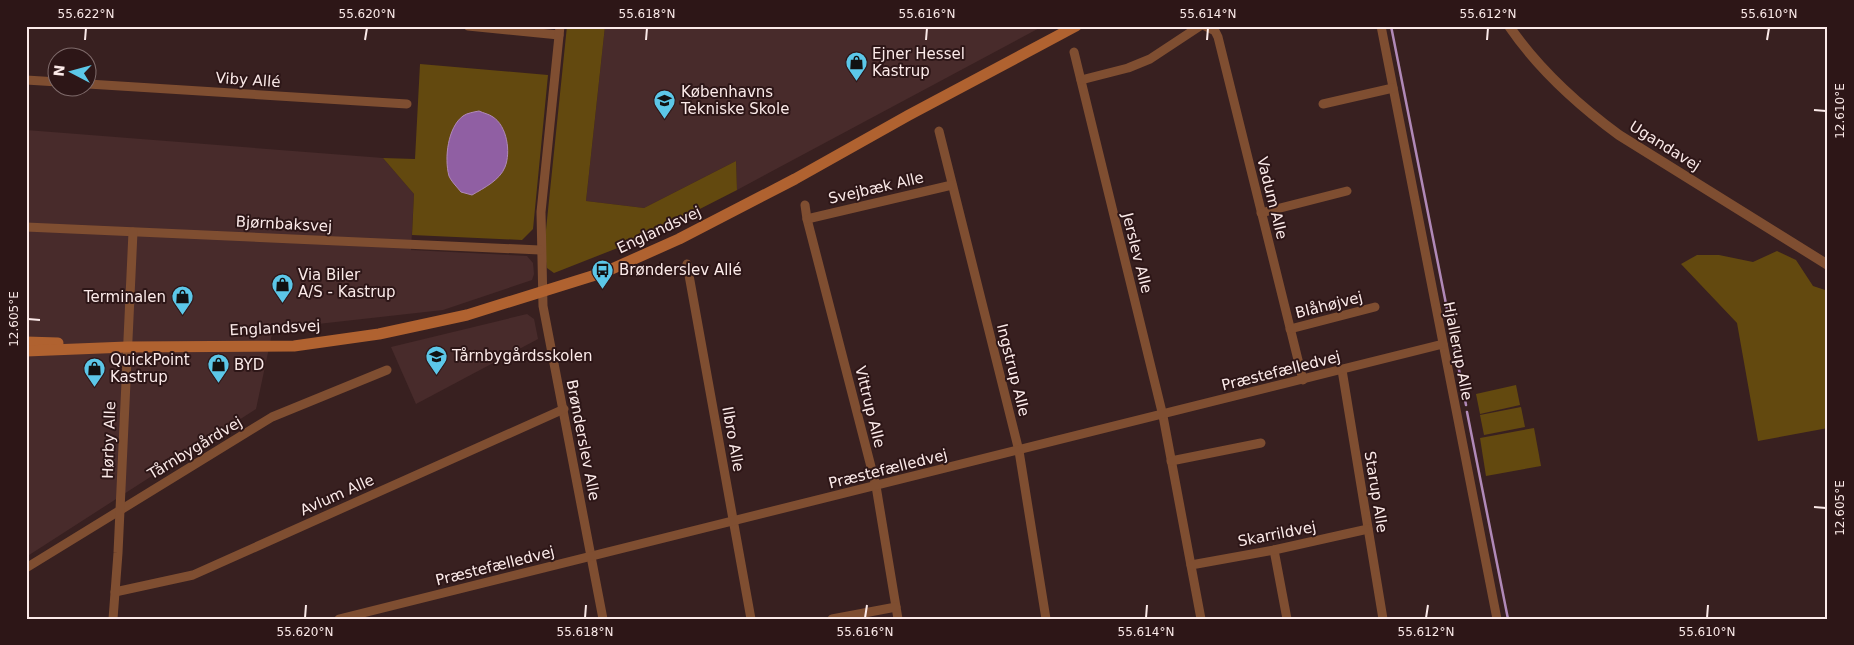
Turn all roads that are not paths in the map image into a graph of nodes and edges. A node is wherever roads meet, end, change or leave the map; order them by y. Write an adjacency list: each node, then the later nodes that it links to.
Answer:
1 (468, 26): 7 (street)
2 (1076, 26): 27 (main road, Englandsvej)
3 (1200, 26): 10 (street)
4 (1206, 26): 20 (street, Vadum Alle)
5 (1381, 26): 13 (street, Hjallerup Alle)
6 (1509, 26): 26 (street, Ugandavej)
7 (560, 31): 24 (street, Brønderslev Alle)
8 (1074, 52): 10 (street, Jerslev Alle)
9 (26, 80): 11 (street)
10 (1081, 80): 38 (street, Jerslev Alle)
11 (48, 81)
12 (98, 85): 14 (street, Viby Allé)
13 (1393, 88): 15 (street); 31 (street, Hjallerup Alle)
14 (407, 104)
15 (1323, 104)
16 (939, 131): 17 (street, Ingstrup Alle)
17 (952, 185): 21 (street, Svejbæk Alle); 40 (street, Ingstrup Alle)
18 (1346, 191): 20 (street)
19 (805, 205): 21 (street, Vittrup Alle)
20 (1262, 213): 29 (street, Vadum Alle)
21 (807, 218): 42 (street, Vittrup Alle)
22 (26, 227): 23 (street, Bjørnbaksvej)
23 (133, 232): 24 (street, Bjørnbaksvej); 32 (street, Hørby Alle)
24 (540, 250): 27 (street, Brønderslev Alle)
25 (687, 264): 44 (street, Ilbro Alle)
26 (1828, 265)
27 (542, 291): 32 (main road, Englandsvej); 37 (street, Brønderslev Alle)
28 (1375, 307): 29 (street, Blåhøjvej)
29 (1290, 329): 36 (street, Vadum Alle)
30 (26, 342): 32 (main road, Englandsvej)
31 (1443, 344): 35 (street, Præstefælledvej); 63 (street, Hjallerup Alle)
32 (127, 347): 33 (main road, Englandsvej); 43 (street, Hørby Alle)
33 (26, 351)
34 (387, 370): 43 (street, Tårnbygårdvej)
35 (1342, 370): 36 (street, Præstefælledvej); 45 (street, Starup Alle)
36 (1302, 380): 38 (street, Præstefælledvej)
37 (564, 408): 47 (street, Brønderslev Alle); 50 (street, Avlum Alle)
38 (1163, 416): 40 (street, Præstefælledvej); 41 (street, Jerslev Alle)
39 (1261, 443): 41 (street)
40 (1019, 451): 42 (street, Præstefælledvej); 59 (street, Ingstrup Alle)
41 (1171, 461): 48 (street, Jerslev Alle)
42 (876, 486): 44 (street, Præstefælledvej); 51 (street, Vittrup Alle)
43 (120, 509): 49 (street, Tårnbygårdvej); 50 (street, Hørby Alle)
44 (734, 521): 47 (street, Præstefælledvej); 56 (street, Ilbro Alle)
45 (1368, 529): 46 (street, Skarrildvej); 62 (street, Starup Alle)
46 (1274, 550): 48 (street, Skarrildvej); 61 (street)
47 (592, 557): 52 (street, Præstefælledvej); 55 (street, Brønderslev Alle)
48 (1191, 565): 60 (street, Jerslev Alle)
49 (26, 568)
50 (116, 592): 53 (street, Hørby Alle)
51 (896, 607): 57 (street); 58 (street, Vittrup Alle)
52 (360, 616): 54 (street, Præstefælledvej)
53 (113, 619)
54 (339, 619)
55 (603, 619)
56 (751, 619)
57 (832, 619)
58 (898, 619)
59 (1046, 619)
60 (1201, 619)
61 (1287, 619)
62 (1383, 619)
63 (1497, 619)

